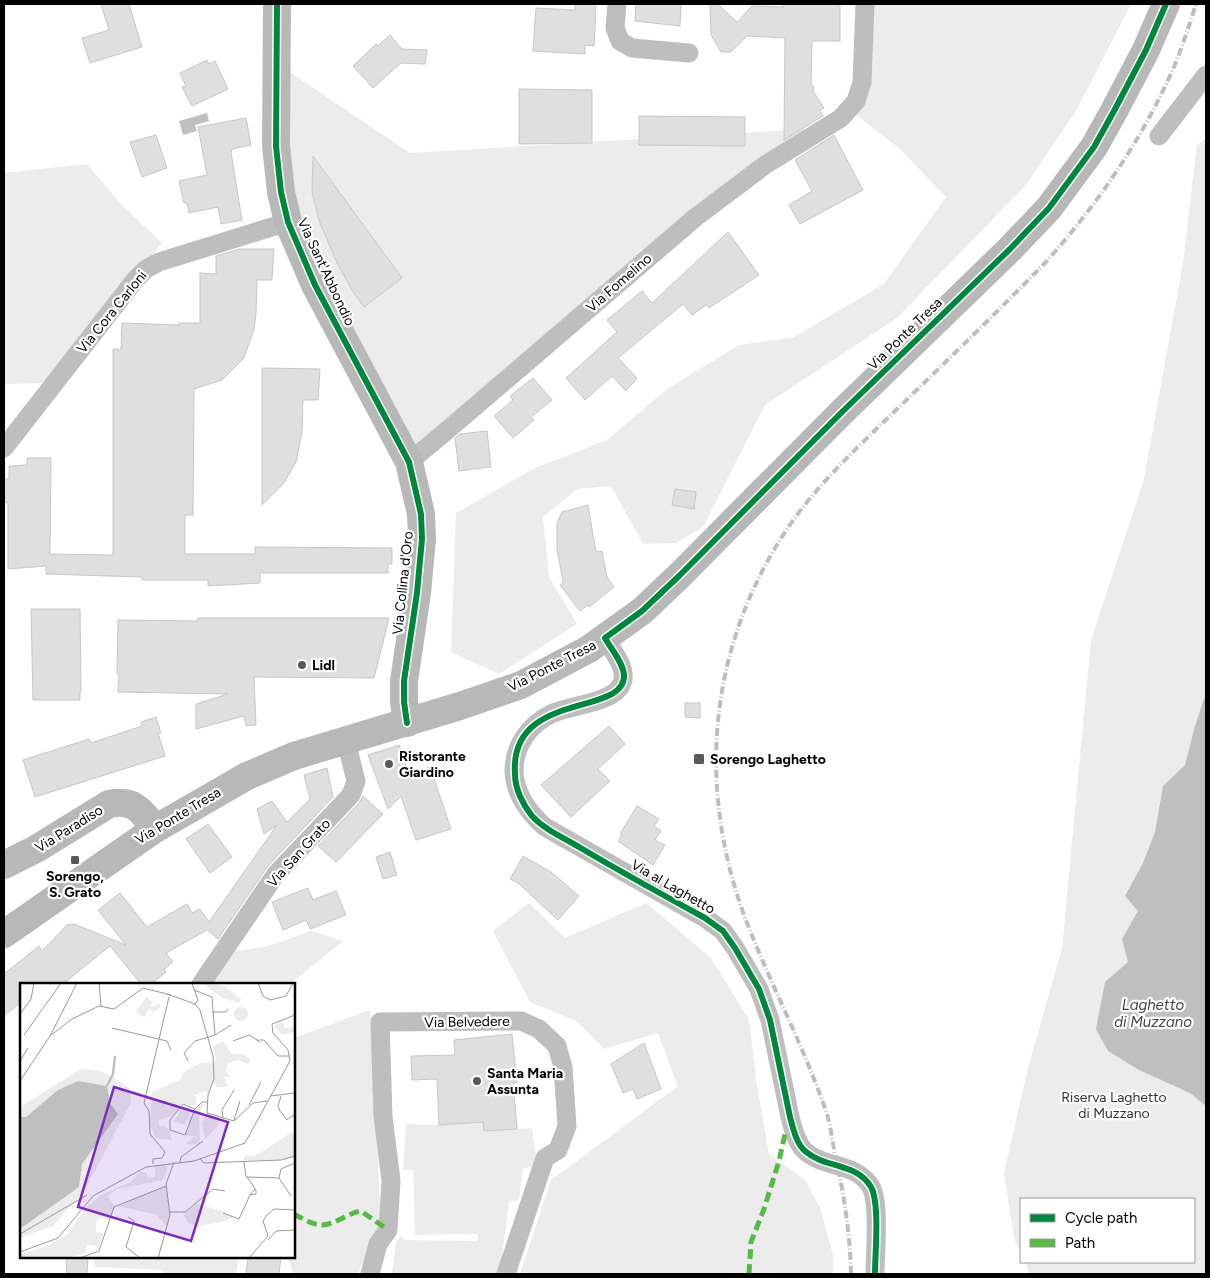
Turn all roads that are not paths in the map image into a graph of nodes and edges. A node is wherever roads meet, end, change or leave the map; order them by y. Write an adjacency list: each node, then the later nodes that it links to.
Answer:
1 (276, 4): 8 (main road, Via Sant'Abbondio)
2 (617, 4): 5 (street)
3 (865, 4): 11 (street, Via Fomelino)
4 (1166, 4): 12 (main road, Via Ponte Tresa)
5 (689, 52)
6 (1206, 75): 7 (street)
7 (1159, 136)
8 (288, 222): 9 (main road, Via Sant'Abbondio); 10 (street, Via Cora Carloni)
9 (359, 368): 11 (main road, Via Collina d'Oro)
10 (4, 448)
11 (408, 462): 13 (main road, Via Collina d'Oro)
12 (605, 638): 13 (main road, Via Ponte Tresa); 21 (street, Via al Laghetto)
13 (407, 723): 14 (main road, Via Ponte Tresa)
14 (346, 741): 15 (main road, Via Ponte Tresa); 18 (street, Via San Grato)
15 (155, 829): 16 (main road, Via Paradiso); 17 (main road, Via Ponte Tresa)
16 (4, 865)
17 (4, 934)
18 (202, 983)
19 (370, 1274): 20 (street, Via Belvedere)
20 (506, 1274)
21 (875, 1274)

